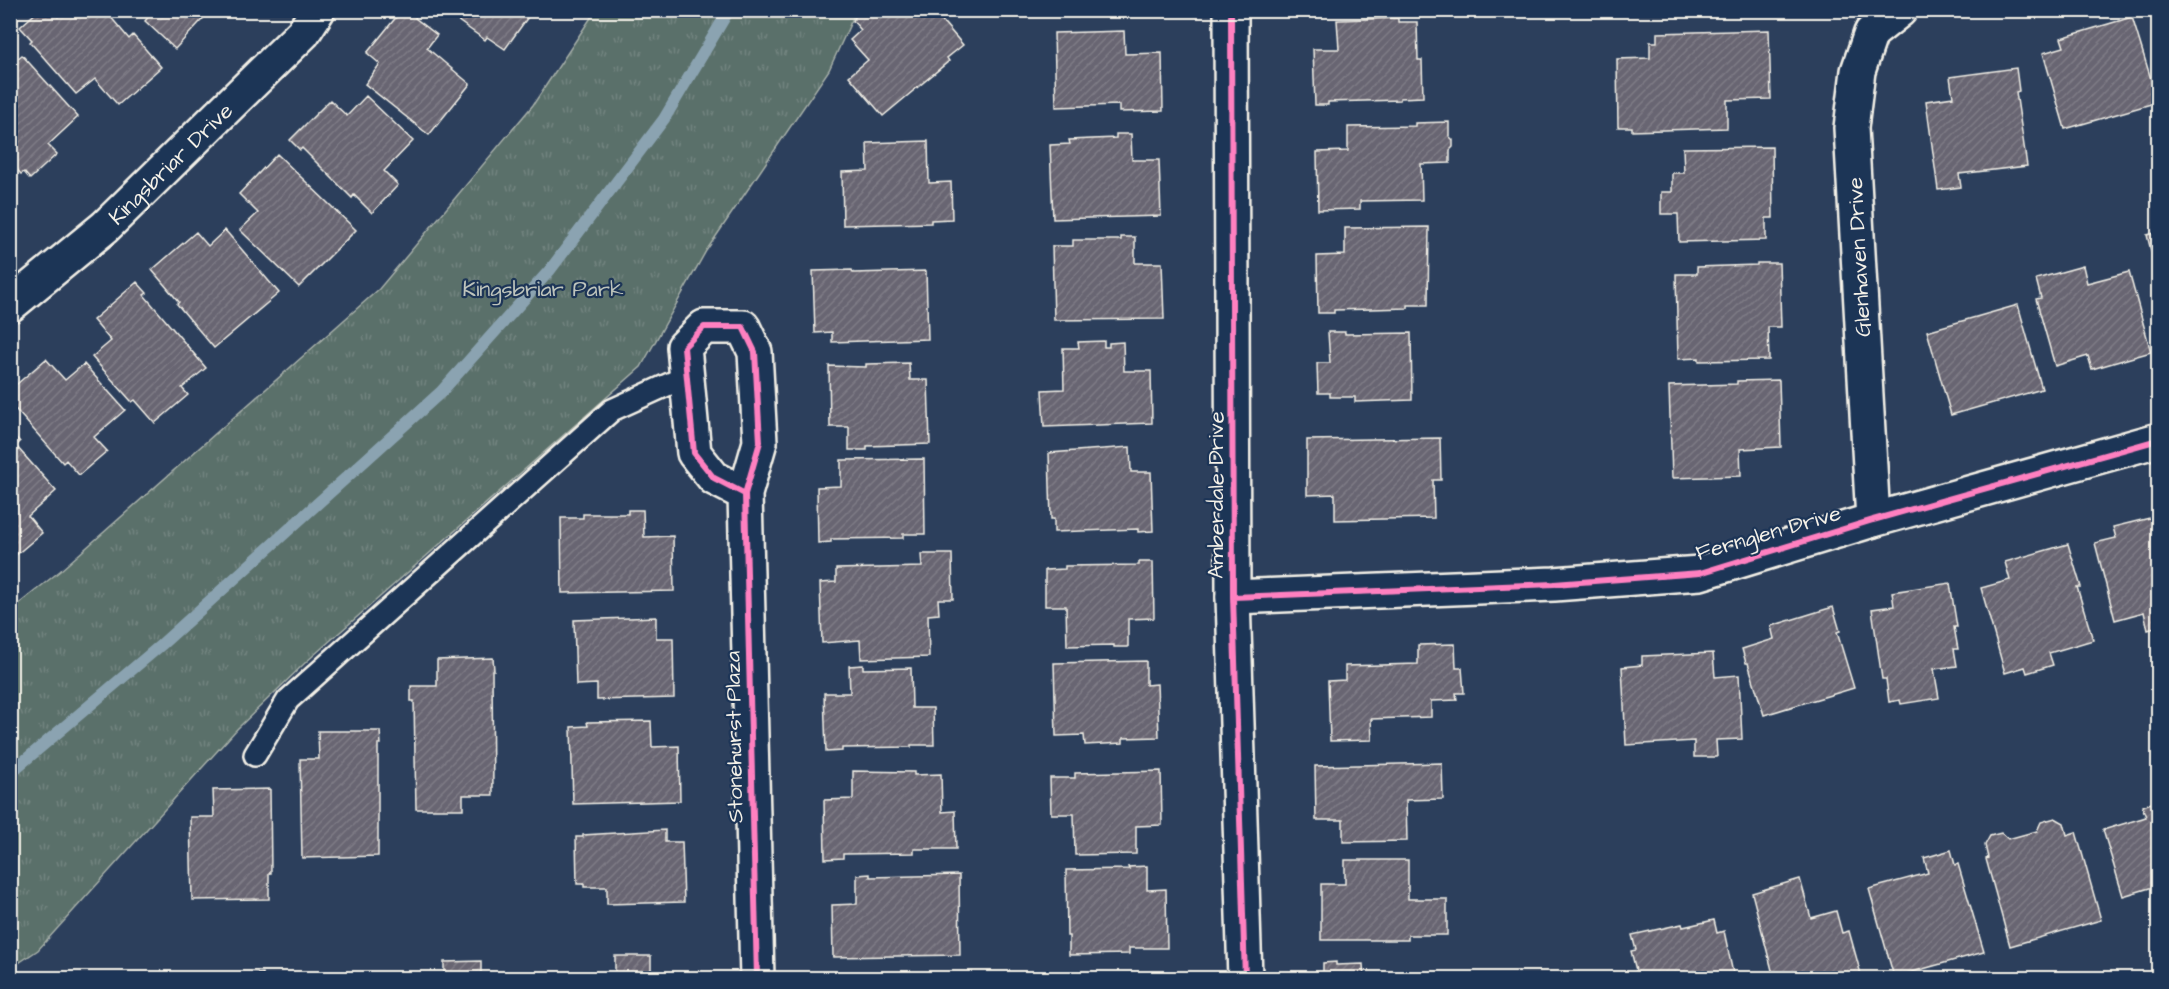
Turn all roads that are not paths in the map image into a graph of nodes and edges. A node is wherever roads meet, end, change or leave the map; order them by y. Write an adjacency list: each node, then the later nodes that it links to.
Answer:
1 (318, 10): 4 (street, Kingsbriar Drive)
2 (1231, 10): 9 (street, Amberdale Drive)
3 (1900, 10): 8 (street, Glenhaven Drive)
4 (10, 305)
5 (687, 376): 7 (street, Stonehurst Plaza); 7 (street, Stonehurst Plaza); 10 (lane)
6 (2158, 440): 8 (street, Fernglen Drive)
7 (745, 494): 11 (street, Stonehurst Plaza)
8 (1873, 520): 9 (street, Fernglen Drive)
9 (1233, 597): 12 (street, Amberdale Drive)
10 (255, 755)
11 (757, 978)
12 (1245, 978)

